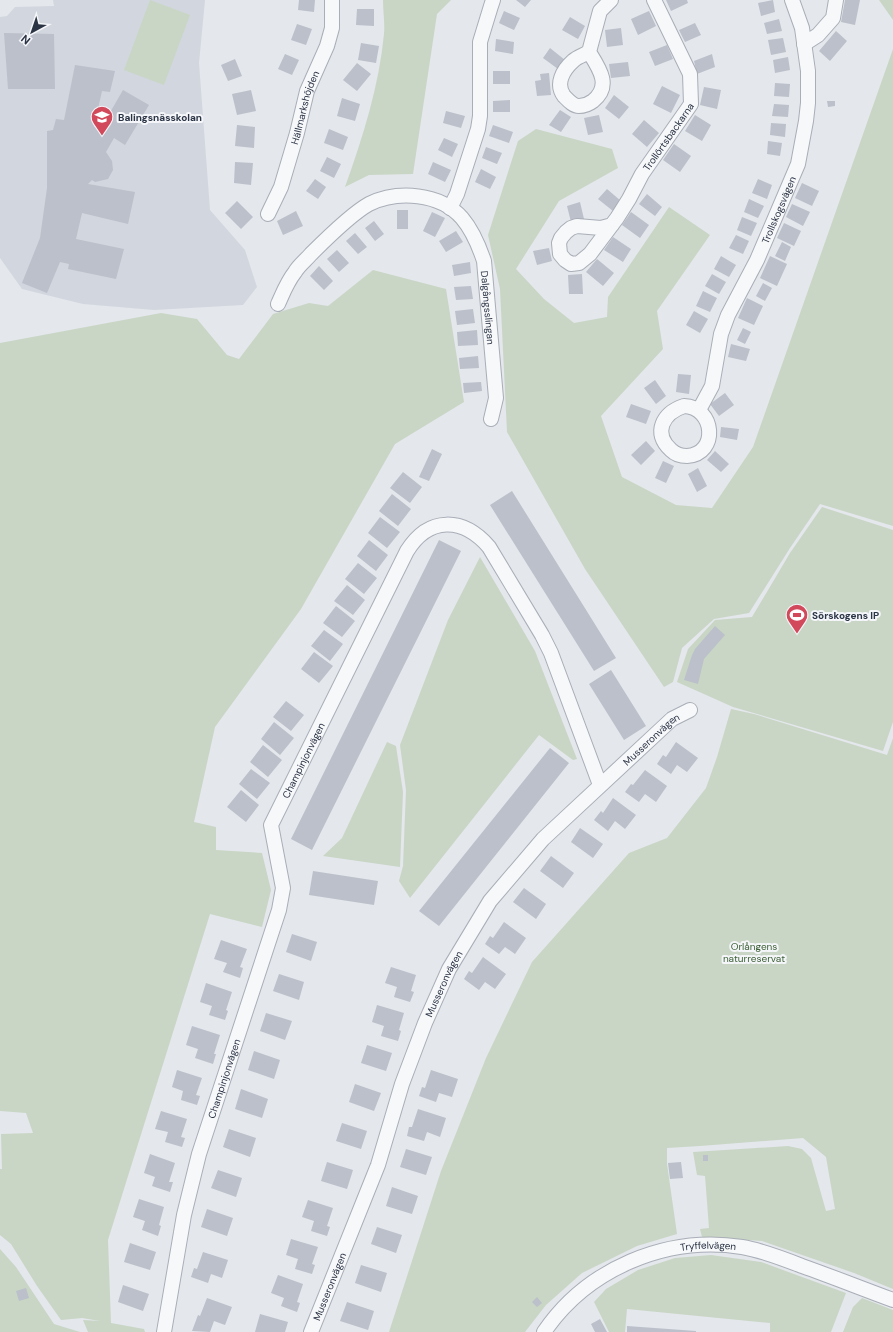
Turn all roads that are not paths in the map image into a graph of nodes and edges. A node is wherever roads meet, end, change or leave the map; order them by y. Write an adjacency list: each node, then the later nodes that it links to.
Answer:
1 (332, 0): 10 (street, Hällmarkshöjden)
2 (493, 0): 9 (street)
3 (611, 0): 8 (street)
4 (654, 0): 11 (street, Trollörtsbackarna)
5 (792, 0): 7 (street, Trollskogsvägen)
6 (836, 0): 7 (street)
7 (804, 44): 13 (street, Trollskogsvägen)
8 (589, 52)
9 (450, 208): 12 (street, Dalgångsslingan); 14 (street, Dalgångsslingan)
10 (268, 214)
11 (612, 225)
12 (278, 304)
13 (699, 410)
14 (490, 419)
15 (690, 710): 16 (street, Musseronvägen)
16 (600, 785): 18 (street, Champinjonvägen); 19 (street, Musseronvägen)
17 (893, 1300): 20 (street, Tryffelvägen)
18 (164, 1332)
19 (311, 1332)
20 (544, 1332)

